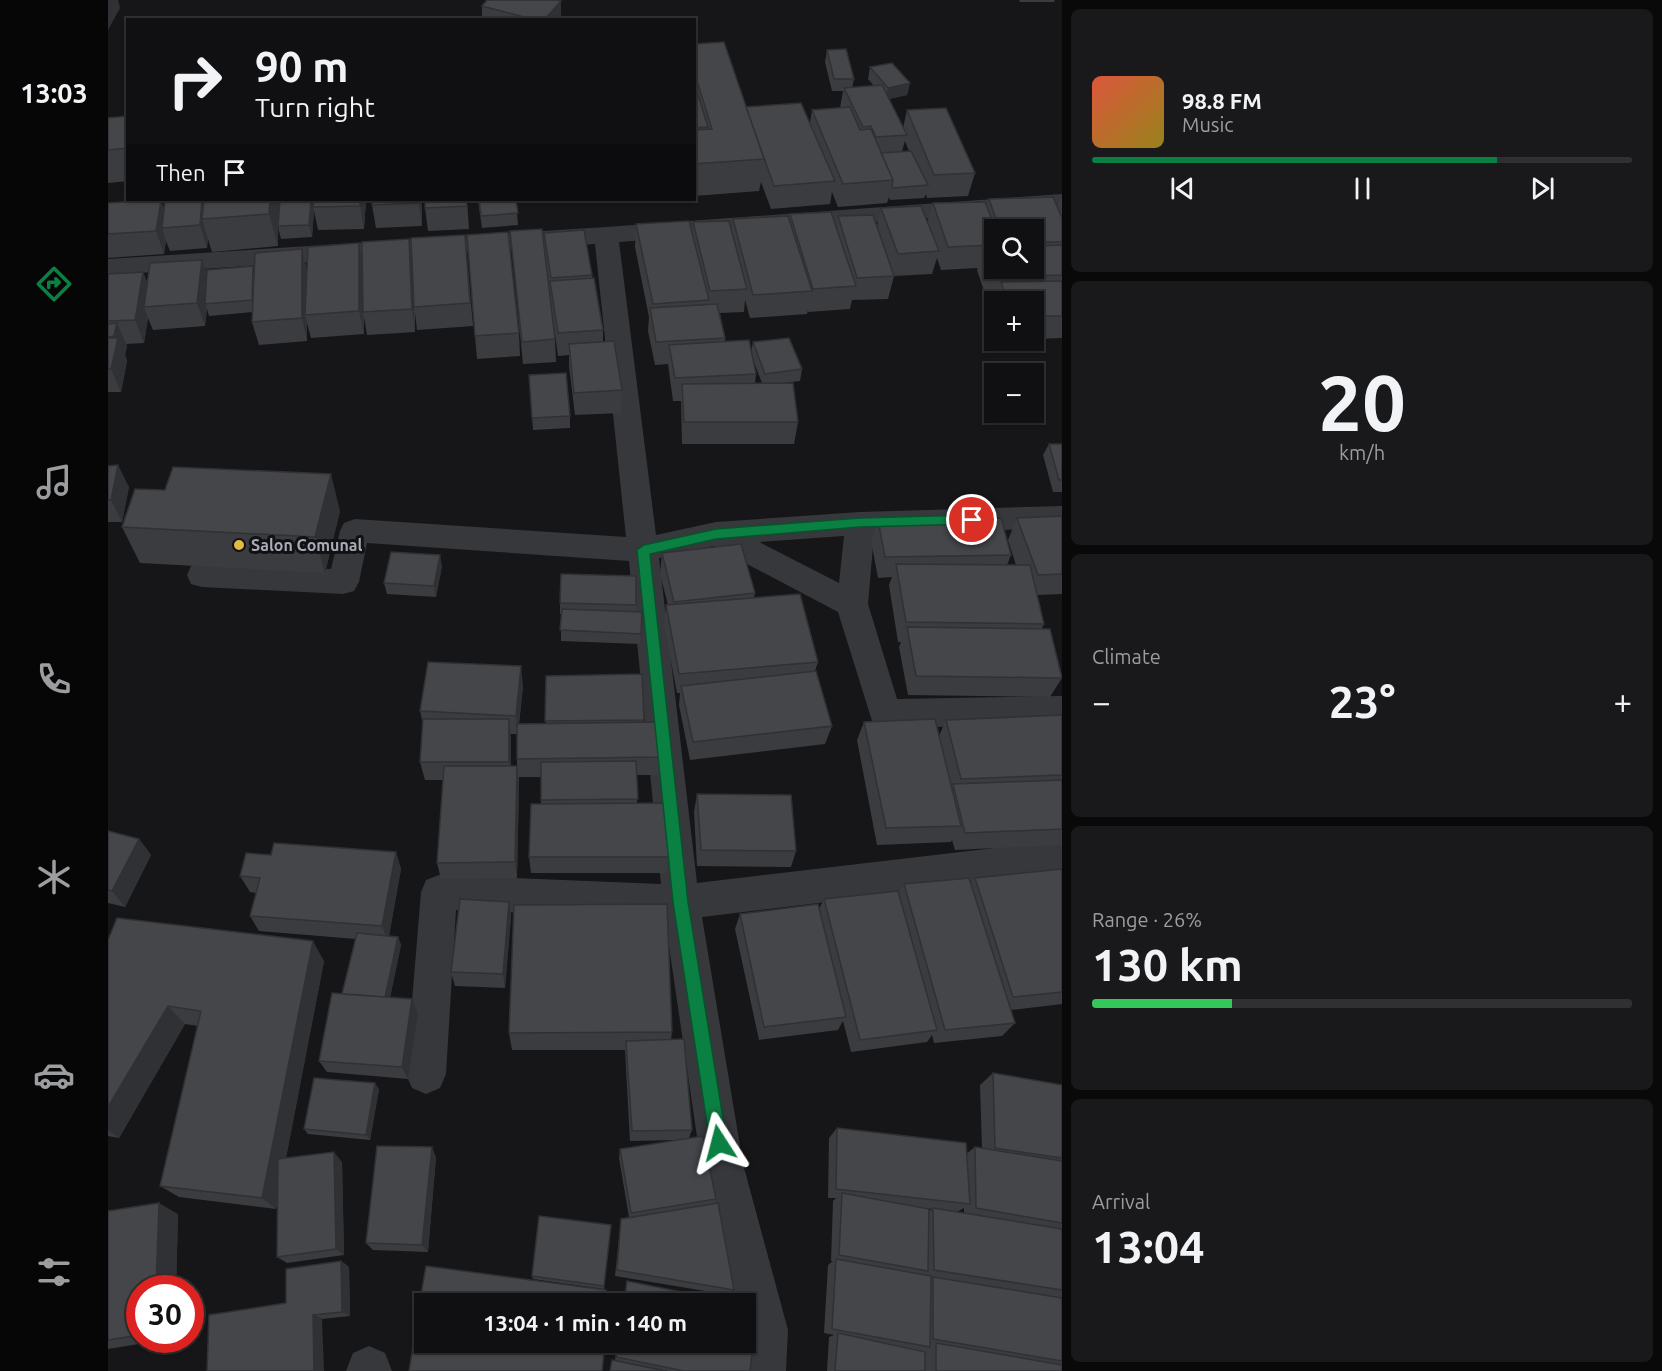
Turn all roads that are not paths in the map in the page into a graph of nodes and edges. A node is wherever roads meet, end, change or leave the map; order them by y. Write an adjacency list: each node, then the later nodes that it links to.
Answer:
1 (1062, 201): 2 (street)
2 (606, 235): 3 (street); 7 (street)
3 (108, 267)
4 (1062, 517): 5 (street)
5 (860, 523): 6 (street); 9 (street)
6 (716, 534): 7 (street); 9 (street)
7 (644, 550): 8 (street); 12 (street)
8 (202, 575)
9 (852, 604): 10 (street)
10 (1062, 710)
11 (1062, 857): 12 (street)
12 (681, 902): 13 (street); 14 (street)
13 (426, 1074)
14 (764, 1371)

